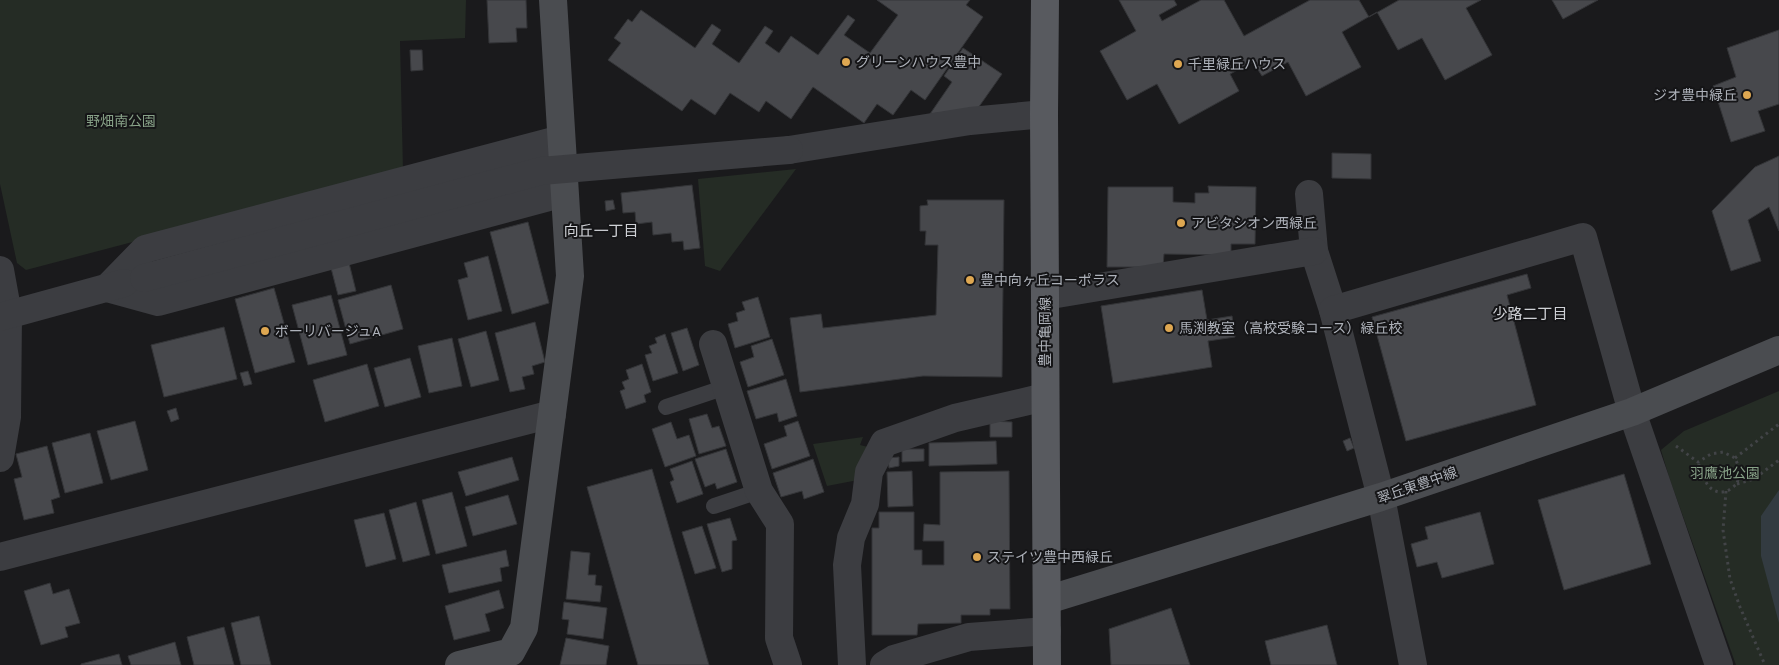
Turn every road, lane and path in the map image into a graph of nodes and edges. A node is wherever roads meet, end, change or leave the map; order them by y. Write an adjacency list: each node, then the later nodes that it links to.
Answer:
1 (553, 0): 4 (street)
2 (1045, 0): 3 (main road, 豊中亀岡線)
3 (1044, 114): 9 (street, bridge); 10 (main road, 豊中亀岡線)
4 (561, 139): 5 (street); 9 (street)
5 (564, 193): 9 (street); 19 (street)
6 (1309, 194): 7 (street)
7 (1314, 251): 10 (street); 11 (street)
8 (0, 270): 12 (street)
9 (107, 288): 12 (street)
10 (1045, 296): 16 (main road, 豊中亀岡線)
11 (1334, 310): 18 (street); 29 (street)
12 (4, 316): 22 (street)
13 (713, 344): 15 (street)
14 (1779, 350): 18 (street, 翠丘東豊中線)
15 (726, 387): 17 (lane); 27 (street)
16 (1046, 397): 32 (main road, 豊中亀岡線); 37 (street)
17 (666, 407)
18 (1632, 412): 29 (street, 翠丘東豊中線); 41 (street)
19 (552, 414): 31 (street); 34 (street)
20 (1779, 424): 23 (path)
21 (1669, 440): 25 (path)
22 (0, 458)
23 (1735, 458): 25 (path); 26 (path)
24 (1779, 460): 26 (path)
25 (1698, 462): 28 (path)
26 (1737, 484): 28 (path)
27 (759, 491): 30 (lane); 36 (street)
28 (1726, 491): 42 (path)
29 (1381, 497): 32 (street, 翠丘東豊中線); 40 (street)
30 (714, 506)
31 (0, 557)
32 (1047, 600): 33 (main road, 豊中亀岡線)
33 (1047, 631): 38 (street); 39 (main road, 豊中亀岡線)
34 (512, 658): 35 (street)
35 (459, 665)
36 (788, 665)
37 (852, 665)
38 (884, 665)
39 (1047, 665)
40 (1413, 665)
41 (1719, 665)
42 (1765, 665)

